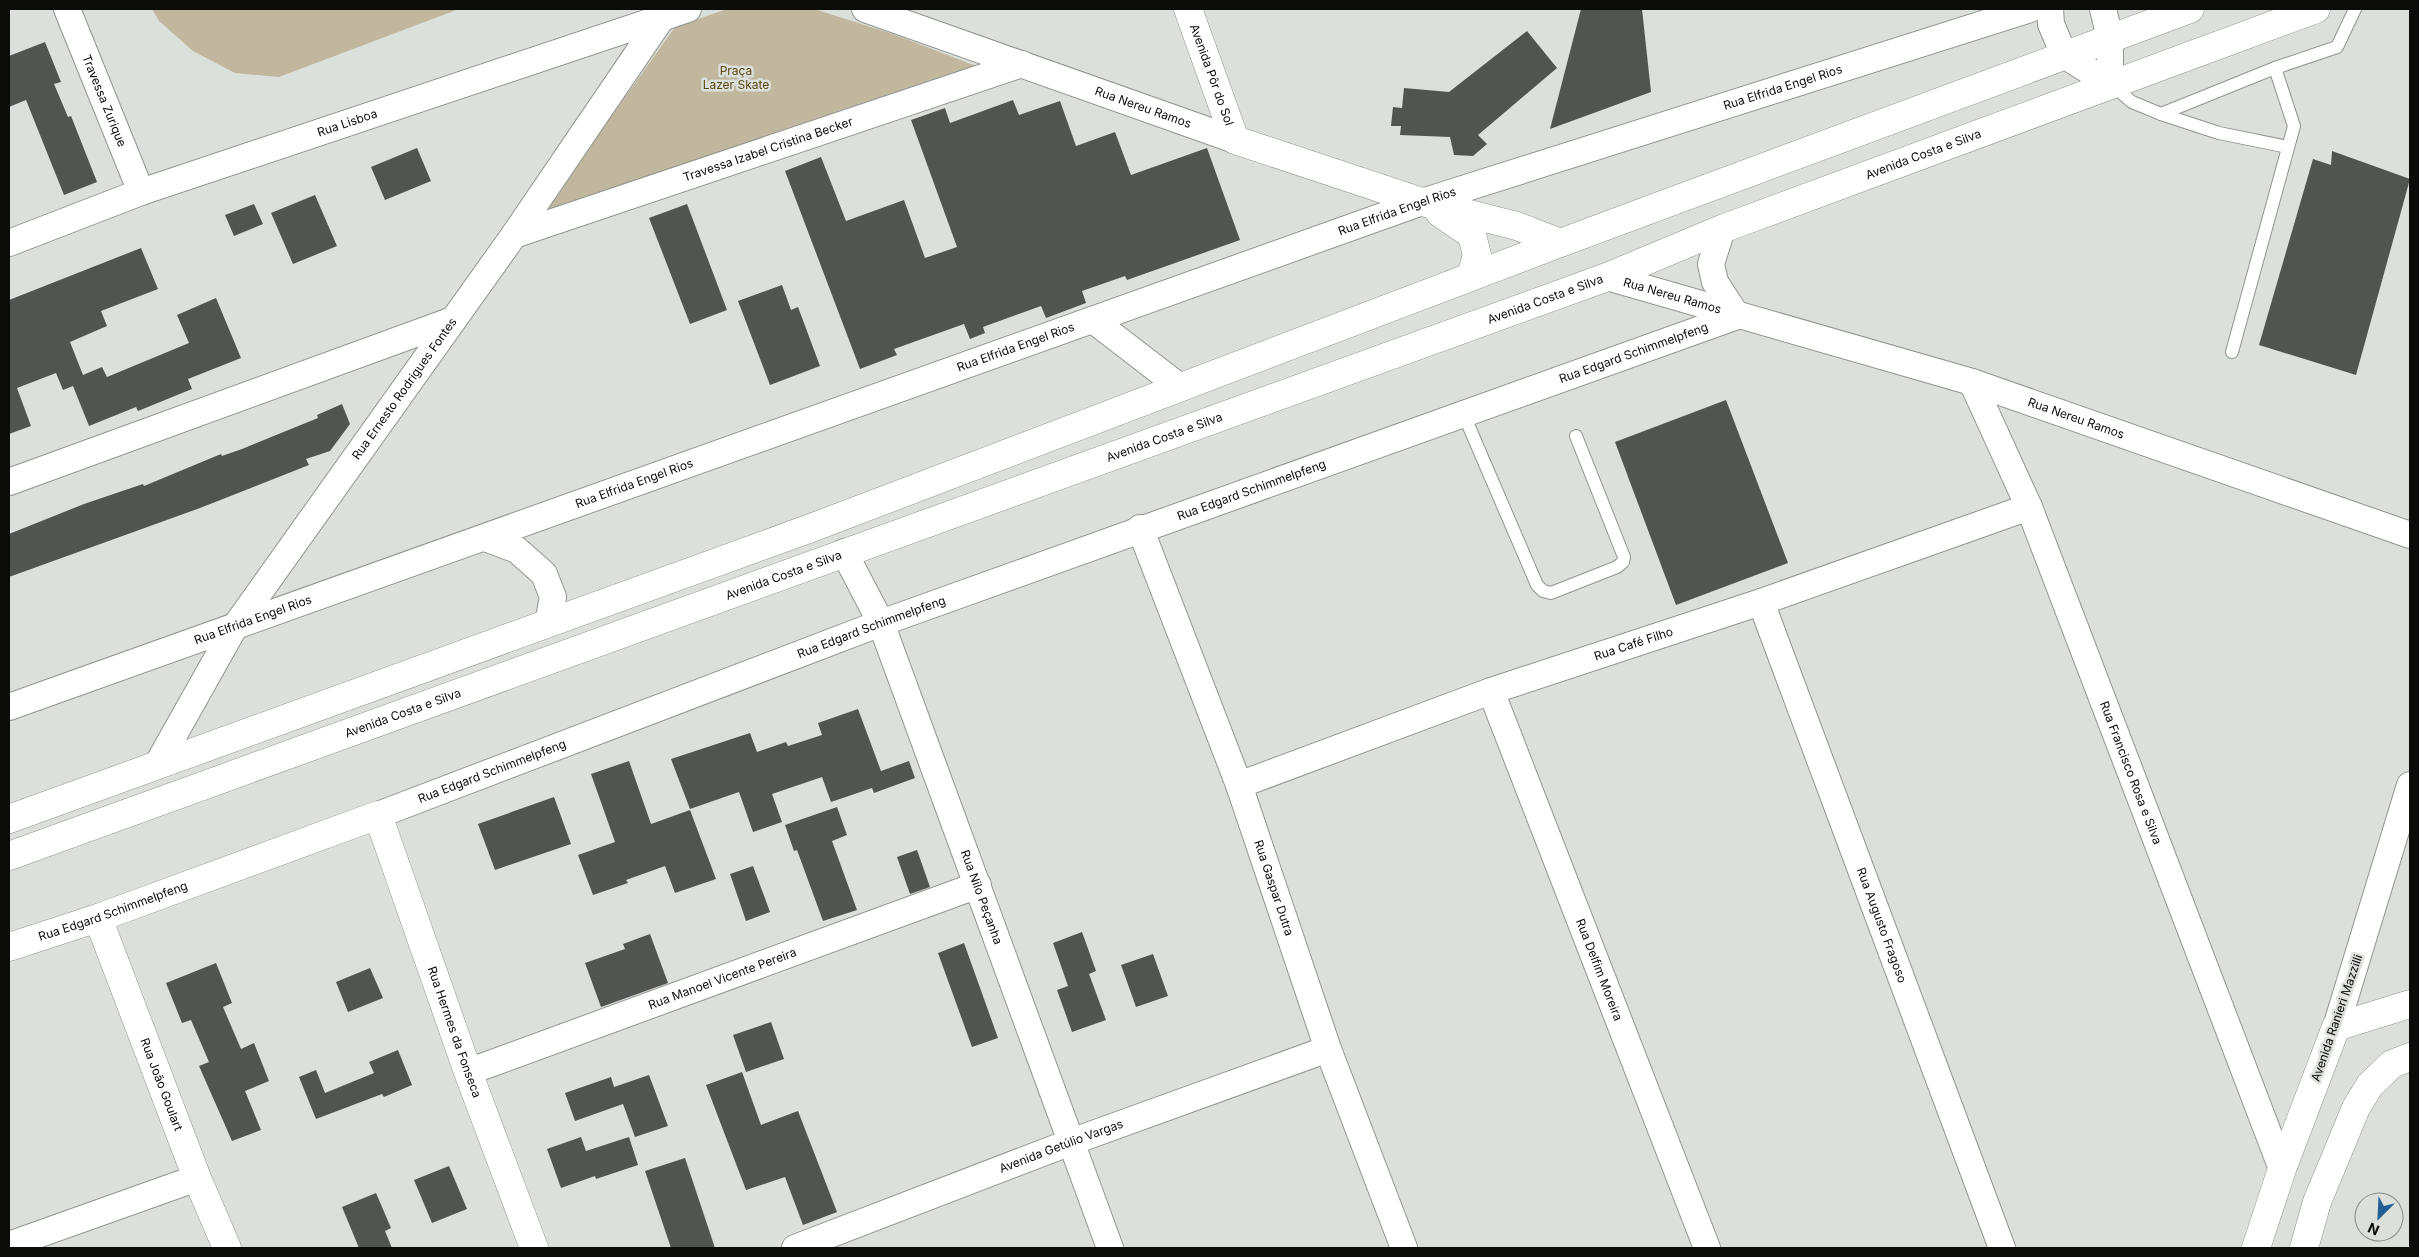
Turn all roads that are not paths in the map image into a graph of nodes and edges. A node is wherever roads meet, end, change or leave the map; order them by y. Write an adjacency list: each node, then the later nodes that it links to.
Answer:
1 (67, 9): 20 (street, Travessa Zurique)
2 (688, 9): 11 (street, Rua Lisboa)
3 (865, 9): 14 (street, Rua Nereu Ramos)
4 (1188, 9): 18 (main road, Avenida Pôr do Sol)
5 (2030, 9): 21 (street, Rua Elfrida Engel Rios)
6 (2050, 9): 13 (street)
7 (2102, 9): 12 (street)
8 (2190, 9): 12 (main road)
9 (2316, 9): 16 (main road, Avenida Costa e Silva)
10 (2355, 9): 15 (lane)
11 (661, 19): 20 (street, Rua Lisboa); 23 (street, Rua Ernesto Rodrigues Fontes)
12 (2110, 38): 13 (main road); 16 (street)
13 (2064, 55): 16 (street); 25 (main road)
14 (1022, 64): 18 (street, Rua Nereu Ramos); 23 (street, Travessa Izabel Cristina Becker)
15 (2275, 68): 17 (lane); 19 (lane)
16 (2110, 84): 17 (lane); 22 (main road, Avenida Costa e Silva)
17 (2161, 114): 19 (lane)
18 (1235, 140): 21 (main road, Rua Nereu Ramos)
19 (2288, 147): 31 (lane)
20 (142, 192): 24 (street, Rua Lisboa)
21 (1422, 202): 25 (main road); 26 (main road); 30 (street, Rua Elfrida Engel Rios)
22 (1722, 229): 27 (main road, Avenida Costa e Silva); 28 (street, Rua Nereu Ramos)
23 (514, 235): 29 (street, Rua Ernesto Rodrigues Fontes)
24 (9, 243)
25 (1560, 243): 26 (main road)
26 (1472, 276): 33 (main road)
27 (1607, 277): 28 (street, Rua Nereu Ramos); 41 (main road, Avenida Costa e Silva)
28 (1737, 316): 32 (street, Rua Nereu Ramos); 34 (street, Rua Edgard Schimmelpfeng)
29 (453, 320): 36 (street); 45 (street, Rua Ernesto Rodrigues Fontes)
30 (1093, 320): 33 (street); 40 (street, Rua Elfrida Engel Rios)
31 (2232, 352)
32 (1972, 382): 37 (street, Rua Francisco Rosa e Silva); 39 (street, Rua Nereu Ramos)
33 (1180, 388): 43 (main road)
34 (1464, 415): 35 (lane); 38 (street, Rua Edgard Schimmelpfeng)
35 (1576, 436)
36 (9, 482)
37 (2029, 507): 42 (street, Rua Café Filho); 63 (street, Rua Francisco Rosa e Silva)
38 (1140, 528): 44 (street, Rua Edgard Schimmelpfeng); 49 (street, Rua Gaspar Dutra)
39 (2410, 535)
40 (485, 538): 43 (street); 45 (street, Rua Elfrida Engel Rios)
41 (844, 552): 44 (street, Rua Nilo Peçanha); 53 (main road, Avenida Costa e Silva)
42 (1761, 602): 46 (street, Rua Café Filho); 72 (street, Rua Augusto Fragoso)
43 (548, 623): 48 (main road)
44 (881, 623): 51 (street, Rua Edgard Schimmelpfeng); 54 (street, Rua Nilo Peçanha)
45 (234, 628): 47 (street, Rua Elfrida Engel Rios); 48 (street, Rua Ernesto Rodrigues Fontes)
46 (1491, 691): 49 (street, Rua Café Filho); 71 (street, Rua Delfim Moreira)
47 (9, 707)
48 (157, 765): 52 (main road)
49 (1238, 785): 59 (street, Rua Gaspar Dutra)
50 (2410, 785): 58 (street, Avenida Ranieri Mazzilli)
51 (378, 815): 55 (main road, Rua Edgard Schimmelpfeng); 61 (main road, Rua Hermes da Fonseca)
52 (9, 819)
53 (9, 856)
54 (978, 885): 61 (street, Rua Manoel Vicente Pereira); 62 (street, Rua Nilo Peçanha)
55 (98, 918): 56 (main road, Rua Edgard Schimmelpfeng); 64 (main road, Rua João Goulart)
56 (9, 947)
57 (2410, 1004): 58 (main road)
58 (2336, 1027): 63 (main road, Avenida Ranieri Mazzilli)
59 (1328, 1049): 62 (street, Avenida Getúlio Vargas); 70 (street, Rua Gaspar Dutra)
60 (2410, 1057): 74 (main road)
61 (468, 1072): 67 (main road, Rua Hermes da Fonseca)
62 (1071, 1142): 68 (street, Avenida Getúlio Vargas); 69 (street, Rua Nilo Peçanha)
63 (2282, 1169): 73 (main road, Avenida Ranieri Mazzilli)
64 (197, 1178): 65 (street); 66 (main road, Rua João Goulart)
65 (9, 1245)
66 (227, 1248)
67 (534, 1248)
68 (794, 1248)
69 (1110, 1248)
70 (1404, 1248)
71 (1707, 1248)
72 (2002, 1248)
73 (2256, 1248)
74 (2304, 1248)

